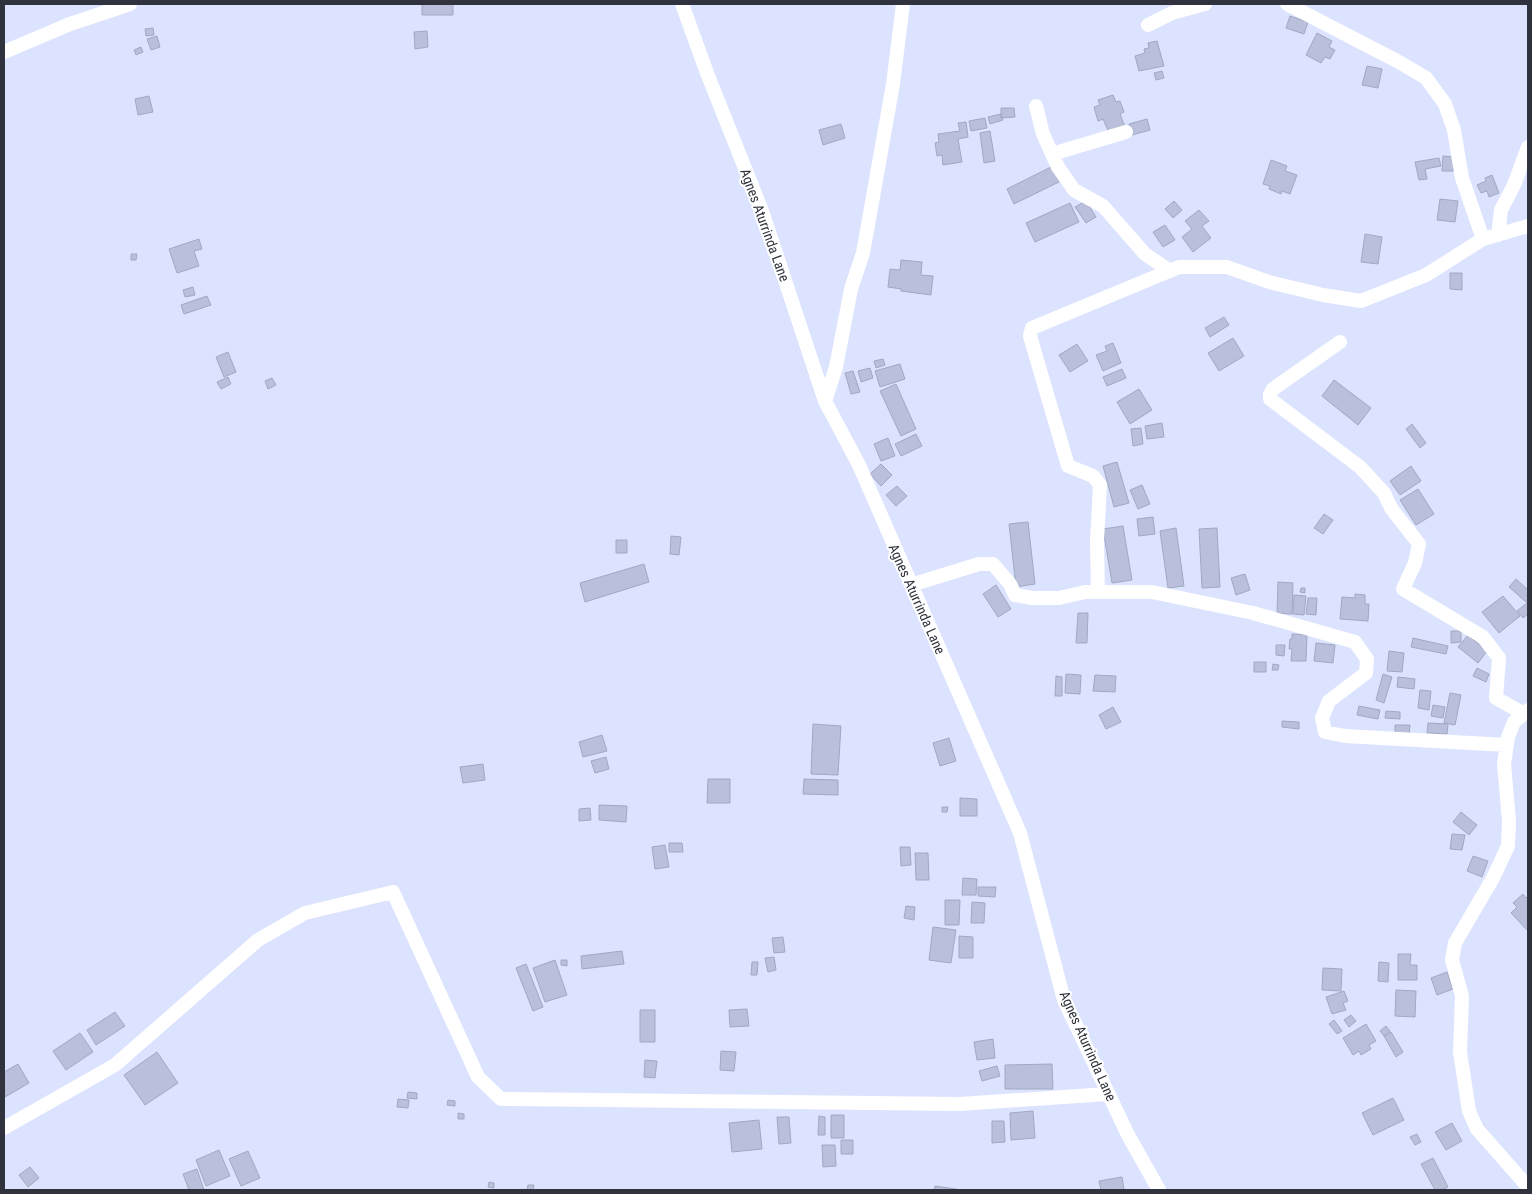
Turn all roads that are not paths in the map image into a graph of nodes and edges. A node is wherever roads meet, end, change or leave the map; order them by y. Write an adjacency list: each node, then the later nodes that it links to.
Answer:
1 (130, 4): 7 (street)
2 (682, 4): 17 (street, Agnes Aturrinda Lane)
3 (903, 4): 17 (street)
4 (1205, 4): 6 (street)
5 (1287, 4): 14 (street)
6 (1148, 25)
7 (4, 52)
8 (1036, 106): 11 (street)
9 (1126, 132): 11 (street)
10 (1528, 147): 13 (street)
11 (1052, 154): 15 (street)
12 (1528, 226): 13 (street)
13 (1498, 235): 14 (street)
14 (1483, 239): 15 (street)
15 (1170, 270): 19 (street)
16 (1340, 342): 20 (street)
17 (825, 401): 18 (street, Agnes Aturrinda Lane)
18 (911, 585): 19 (street); 22 (street, Agnes Aturrinda Lane)
19 (1098, 592): 21 (street)
20 (1526, 712): 21 (street)
21 (1507, 745): 24 (street)
22 (1108, 1094): 23 (street); 25 (street, Agnes Aturrinda Lane)
23 (4, 1128)
24 (1528, 1187)
25 (1159, 1190)

